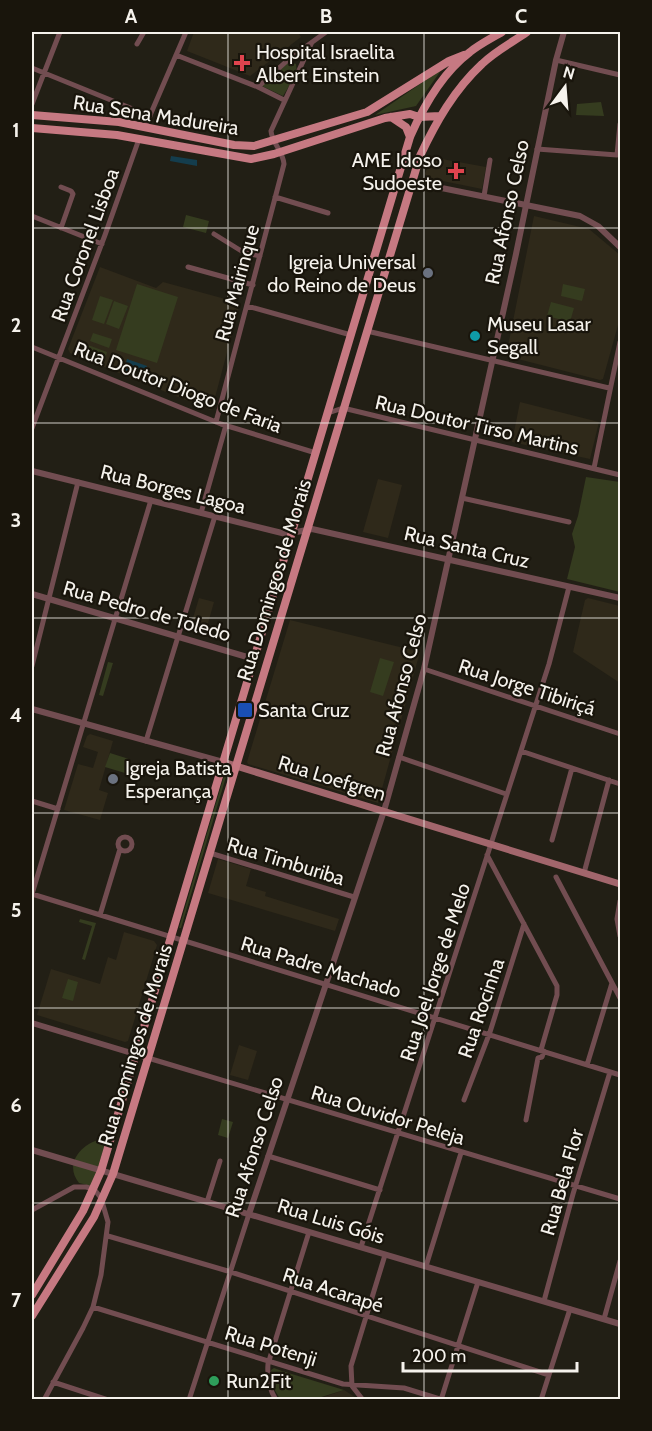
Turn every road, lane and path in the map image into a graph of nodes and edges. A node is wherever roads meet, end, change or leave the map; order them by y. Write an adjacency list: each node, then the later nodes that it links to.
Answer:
1 (60, 32): 16 (street)
2 (144, 32): 9 (street)
3 (186, 32): 11 (street)
4 (326, 32): 8 (street)
5 (502, 32): 10 (main road, Rua Domingos de Morais)
6 (527, 32): 23 (main road, Rua Domingos de Morais)
7 (564, 32): 13 (street, Rua Afonso Celso)
8 (312, 42): 12 (street); 14 (street)
9 (137, 44)
10 (470, 52): 25 (main road, Rua Domingos de Morais); 31 (main road, Rua Sena Madureira)
11 (176, 55): 18 (street); 22 (street)
12 (289, 59): 14 (street); 18 (street)
13 (556, 60): 17 (street); 32 (street, Rua Afonso Celso)
14 (301, 67): 19 (street)
15 (32, 68): 16 (street)
16 (43, 73): 20 (street); 22 (street)
17 (621, 75)
18 (258, 87): 19 (street)
19 (284, 100): 31 (street)
20 (32, 104)
21 (32, 115): 27 (main road, Rua Sena Madureira)
22 (150, 116): 27 (street)
23 (440, 116): 25 (main road, Rua Sena Madureira); 36 (main road, Rua Domingos de Morais)
24 (391, 117): 25 (main road, Rua Sena Madureira); 29 (main road); 33 (main road, Rua Sena Madureira)
25 (419, 117): 29 (main road, Rua Domingos de Morais)
26 (620, 124): 32 (street)
27 (145, 127): 31 (main road, Rua Sena Madureira)
28 (32, 128): 30 (main road, Rua Sena Madureira)
29 (410, 137): 35 (main road, Rua Domingos de Morais)
30 (139, 139): 33 (main road, Rua Sena Madureira); 45 (street, Rua Coronel Lisboa)
31 (274, 141): 33 (street)
32 (537, 149): 40 (street, Rua Afonso Celso)
33 (281, 152): 39 (street, Rua Mairinque)
34 (490, 160): 38 (street)
35 (402, 163): 36 (main road); 52 (main road, Rua Domingos de Morais)
36 (412, 182): 38 (street); 51 (main road, Rua Domingos de Morais)
37 (61, 187): 43 (street)
38 (484, 196): 40 (street)
39 (276, 197): 41 (street); 47 (street, Rua Mairinque)
40 (526, 204): 46 (street); 56 (street, Rua Afonso Celso)
41 (328, 213)
42 (32, 216): 43 (street)
43 (61, 228): 45 (street)
44 (214, 234): 47 (street)
45 (102, 244): 55 (street, Rua Coronel Lisboa)
46 (621, 247)
47 (260, 256): 49 (street, Rua Mairinque)
48 (188, 267): 49 (street)
49 (253, 285): 50 (street, Rua Mairinque)
50 (247, 306): 52 (street); 61 (street, Rua Mairinque)
51 (367, 331): 56 (street); 58 (main road, Rua Domingos de Morais)
52 (351, 335): 60 (main road, Rua Domingos de Morais)
53 (621, 342): 57 (street)
54 (32, 347): 55 (street, Rua Doutor Diogo de Faria)
55 (58, 358): 59 (street, Rua Coronel Lisboa); 61 (street, Rua Doutor Diogo de Faria)
56 (492, 361): 57 (street); 64 (street, Rua Afonso Celso)
57 (609, 388): 66 (street)
58 (343, 408): 60 (street); 64 (street, Rua Doutor Tirso Martins); 75 (main road, Rua Domingos de Morais)
59 (34, 413): 63 (street, Rua Coronel Lisboa)
60 (328, 413): 65 (main road, Rua Domingos de Morais)
61 (216, 422): 62 (street, Rua Doutor Diogo de Faria)
62 (226, 425): 65 (street, Rua Doutor Diogo de Faria); 72 (street)
63 (32, 428)
64 (476, 440): 66 (street, Rua Doutor Tirso Martins); 70 (street, Rua Afonso Celso)
65 (316, 453): 76 (main road, Rua Domingos de Morais)
66 (594, 468): 68 (street, Rua Doutor Tirso Martins)
67 (32, 471): 69 (street, Rua Borges Lagoa)
68 (621, 475)
69 (78, 482): 71 (street, Rua Borges Lagoa); 81 (street)
70 (462, 498): 74 (street); 77 (street, Rua Afonso Celso)
71 (151, 500): 72 (street, Rua Borges Lagoa); 82 (street)
72 (201, 513): 73 (street, Rua Borges Lagoa)
73 (215, 516): 76 (street, Rua Borges Lagoa); 83 (street)
74 (569, 522)
75 (307, 529): 76 (street, Rua Borges Lagoa); 77 (street, Rua Santa Cruz); 95 (main road, Rua Domingos de Morais)
76 (293, 533): 84 (main road, Rua Domingos de Morais)
77 (449, 561): 78 (street, Rua Santa Cruz); 86 (street, Rua Afonso Celso)
78 (569, 587): 80 (street, Rua Santa Cruz); 87 (street, Rua Joel Jorge de Melo)
79 (32, 594): 81 (street, Rua Pedro de Toledo)
80 (621, 598)
81 (48, 599): 82 (street, Rua Pedro de Toledo); 85 (street)
82 (116, 618): 83 (street, Rua Pedro de Toledo); 89 (street)
83 (178, 637): 84 (street, Rua Pedro de Toledo); 91 (street)
84 (254, 659): 94 (main road, Rua Domingos de Morais)
85 (32, 666)
86 (424, 669): 87 (street, Rua Jorge Tibiriçá); 93 (street, Rua Afonso Celso)
87 (535, 706): 90 (street, Rua Jorge Tibiriçá); 92 (street, Rua Joel Jorge de Melo)
88 (32, 709): 89 (street, Rua Loefgren)
89 (83, 723): 91 (street, Rua Loefgren); 101 (street)
90 (621, 734)
91 (146, 741): 94 (street, Rua Loefgren)
92 (521, 751): 96 (street); 99 (street, Rua Joel Jorge de Melo)
93 (399, 757): 99 (street); 102 (street, Rua Afonso Celso)
94 (224, 762): 95 (main road, Rua Loefgren); 116 (main road, Rua Domingos de Morais)
95 (236, 766): 102 (main road, Rua Loefgren); 106 (main road, Rua Domingos de Morais)
96 (572, 768): 97 (street); 103 (street)
97 (609, 780): 98 (street); 108 (street)
98 (621, 784)
99 (506, 794): 104 (street, Rua Joel Jorge de Melo)
100 (32, 801): 101 (street)
101 (58, 809): 111 (street)
102 (384, 811): 104 (main road, Rua Loefgren); 112 (street, Rua Afonso Celso)
103 (552, 840)
104 (490, 845): 107 (street, Rua Joel Jorge de Melo); 108 (main road, Rua Loefgren)
105 (120, 849): 114 (street)
106 (210, 853): 112 (street, Rua Timburiba); 118 (main road, Rua Domingos de Morais)
107 (488, 855): 115 (street); 122 (street, Rua Joel Jorge de Melo)
108 (581, 872): 110 (main road, Rua Loefgren)
109 (556, 877): 119 (street)
110 (621, 884)
111 (32, 894): 114 (street, Rua Padre Machado)
112 (354, 897): 120 (street, Rua Afonso Celso)
113 (621, 901): 117 (street)
114 (100, 915): 116 (street, Rua Padre Machado)
115 (524, 924): 124 (street, Rua Rocinha); 125 (street)
116 (171, 936): 118 (street, Rua Padre Machado); 126 (main road, Rua Domingos de Morais)
117 (621, 936)
118 (184, 940): 120 (street, Rua Padre Machado); 127 (main road, Rua Domingos de Morais)
119 (612, 983): 121 (street); 128 (street)
120 (326, 984): 122 (street, Rua Padre Machado); 131 (street, Rua Afonso Celso)
121 (621, 998)
122 (436, 1018): 124 (street, Rua Padre Machado); 134 (street, Rua Joel Jorge de Melo)
123 (32, 1023): 126 (street)
124 (489, 1034): 125 (street, Rua Padre Machado); 132 (street, Rua Rocinha)
125 (542, 1051): 128 (street, Rua Padre Machado); 133 (street)
126 (135, 1054): 127 (street); 139 (main road, Rua Domingos de Morais)
127 (148, 1058): 131 (street, Rua Ouvidor Peleja); 140 (main road, Rua Domingos de Morais)
128 (587, 1065): 129 (street, Rua Padre Machado)
129 (610, 1072): 130 (street, Rua Padre Machado); 141 (street, Rua Bela Flor)
130 (621, 1075)
131 (286, 1100): 134 (street, Rua Ouvidor Peleja); 137 (street, Rua Afonso Celso)
132 (465, 1100)
133 (526, 1120)
134 (399, 1134): 136 (street, Rua Ouvidor Peleja); 143 (street, Rua Joel Jorge de Melo)
135 (32, 1150): 139 (street, Rua Luis Góis)
136 (461, 1153): 141 (street, Rua Ouvidor Peleja); 154 (street)
137 (268, 1156): 143 (street); 148 (street, Rua Afonso Celso)
138 (220, 1161): 146 (street)
139 (101, 1171): 140 (street, Rua Luis Góis); 142 (main road, Rua Domingos de Morais)
140 (113, 1174): 145 (main road, Rua Domingos de Morais); 146 (street, Rua Luis Góis)
141 (575, 1186): 144 (street, Rua Ouvidor Peleja); 159 (street, Rua Bela Flor)
142 (93, 1190): 145 (street); 147 (street); 158 (main road, Rua Domingos de Morais)
143 (380, 1190): 151 (street, Rua Joel Jorge de Melo)
144 (621, 1199)
145 (102, 1200): 150 (street); 162 (main road, Rua Domingos de Morais)
146 (207, 1202): 148 (street, Rua Luis Góis)
147 (32, 1210)
148 (249, 1214): 149 (street, Rua Luis Góis); 155 (street, Rua Afonso Celso)
149 (309, 1232): 151 (street, Rua Luis Góis); 157 (street)
150 (108, 1236): 155 (street, Rua Acarapé); 160 (street)
151 (361, 1247): 152 (street, Rua Luis Góis)
152 (385, 1255): 154 (street, Rua Luis Góis); 163 (street)
153 (621, 1261): 164 (street)
154 (426, 1266): 156 (street, Rua Luis Góis)
155 (231, 1272): 157 (street, Rua Acarapé); 166 (street, Rua Afonso Celso)
156 (478, 1282): 159 (street, Rua Luis Góis); 167 (street)
157 (291, 1292): 163 (street, Rua Acarapé); 168 (street)
158 (32, 1295)
159 (544, 1301): 161 (street, Rua Luis Góis)
160 (93, 1306): 166 (street, Rua Potenji); 170 (street)
161 (570, 1309): 164 (street, Rua Luis Góis); 169 (street)
162 (32, 1316)
163 (366, 1316): 167 (street, Rua Acarapé); 171 (street)
164 (604, 1319): 165 (street, Rua Luis Góis)
165 (621, 1324)
166 (208, 1342): 168 (street, Rua Potenji); 175 (street, Rua Afonso Celso)
167 (458, 1346): 169 (street, Rua Acarapé); 172 (street)
168 (269, 1361): 171 (street, Rua Potenji); 176 (street)
169 (549, 1375): 178 (street)
170 (54, 1382): 173 (street); 174 (street)
171 (352, 1386): 172 (street, Rua Potenji); 177 (street)
172 (442, 1399)
173 (44, 1400)
174 (108, 1400)
175 (189, 1400)
176 (276, 1400)
177 (363, 1400)
178 (541, 1400)

